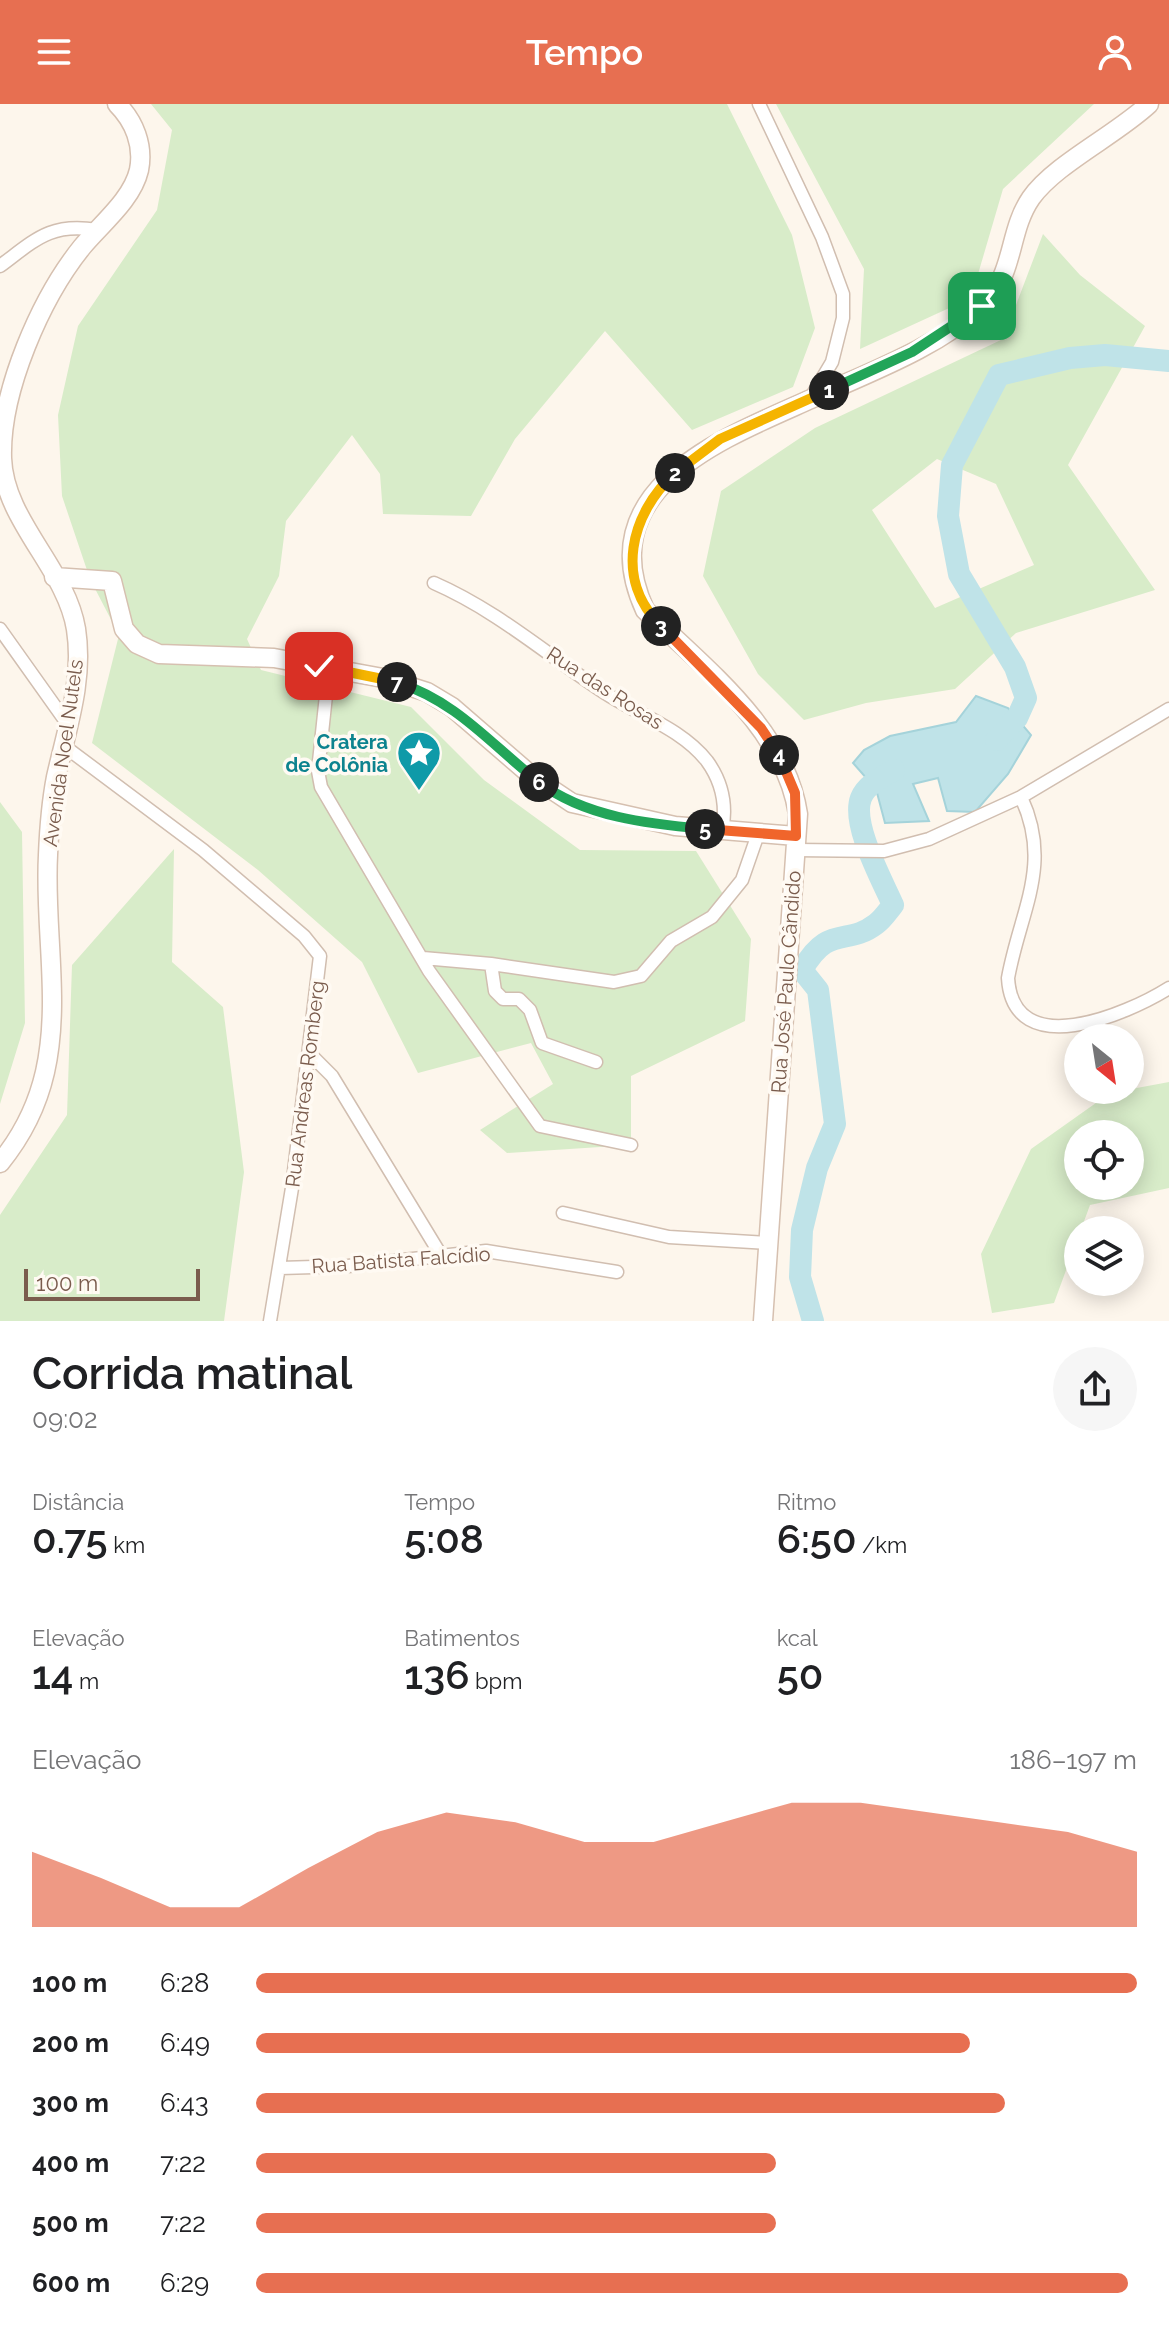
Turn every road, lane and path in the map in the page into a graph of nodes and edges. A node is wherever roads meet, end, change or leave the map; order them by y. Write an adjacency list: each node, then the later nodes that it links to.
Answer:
1 (117, 104): 4 (street, Avenida Noel Nutels)
2 (759, 104): 7 (street)
3 (1149, 104): 7 (street, Rua José Paulo Cândido)
4 (97, 230): 5 (street); 6 (street, Avenida Noel Nutels)
5 (0, 266)
6 (8, 389): 8 (street, Avenida Noel Nutels)
7 (810, 399): 18 (street, Rua José Paulo Cândido)
8 (54, 577): 11 (street); 13 (street, Avenida Noel Nutels)
9 (434, 583): 16 (street, Rua das Rosas)
10 (0, 629): 13 (street)
11 (329, 667): 16 (street); 19 (street)
12 (1169, 709): 15 (street)
13 (69, 726): 14 (street, Avenida Noel Nutels)
14 (64, 746): 22 (street, Rua Andreas Romberg); 25 (street, Avenida Noel Nutels)
15 (1021, 797): 18 (street); 21 (street)
16 (722, 831): 17 (street)
17 (758, 834): 18 (street); 20 (street)
18 (795, 843): 27 (street, Rua José Paulo Cândido)
19 (423, 958): 20 (street); 24 (street)
20 (491, 964): 23 (street)
21 (1169, 988)
22 (309, 1053): 28 (street); 29 (street, Rua Andreas Romberg)
23 (596, 1062)
24 (631, 1145)
25 (0, 1163)
26 (563, 1213): 27 (street)
27 (767, 1243): 32 (street, Rua José Paulo Cândido)
28 (442, 1257): 29 (street, Rua Batista Falcídio); 30 (street, Rua Batista Falcídio)
29 (280, 1268): 31 (street, Rua Andreas Romberg)
30 (617, 1272)
31 (270, 1321)
32 (763, 1321)

